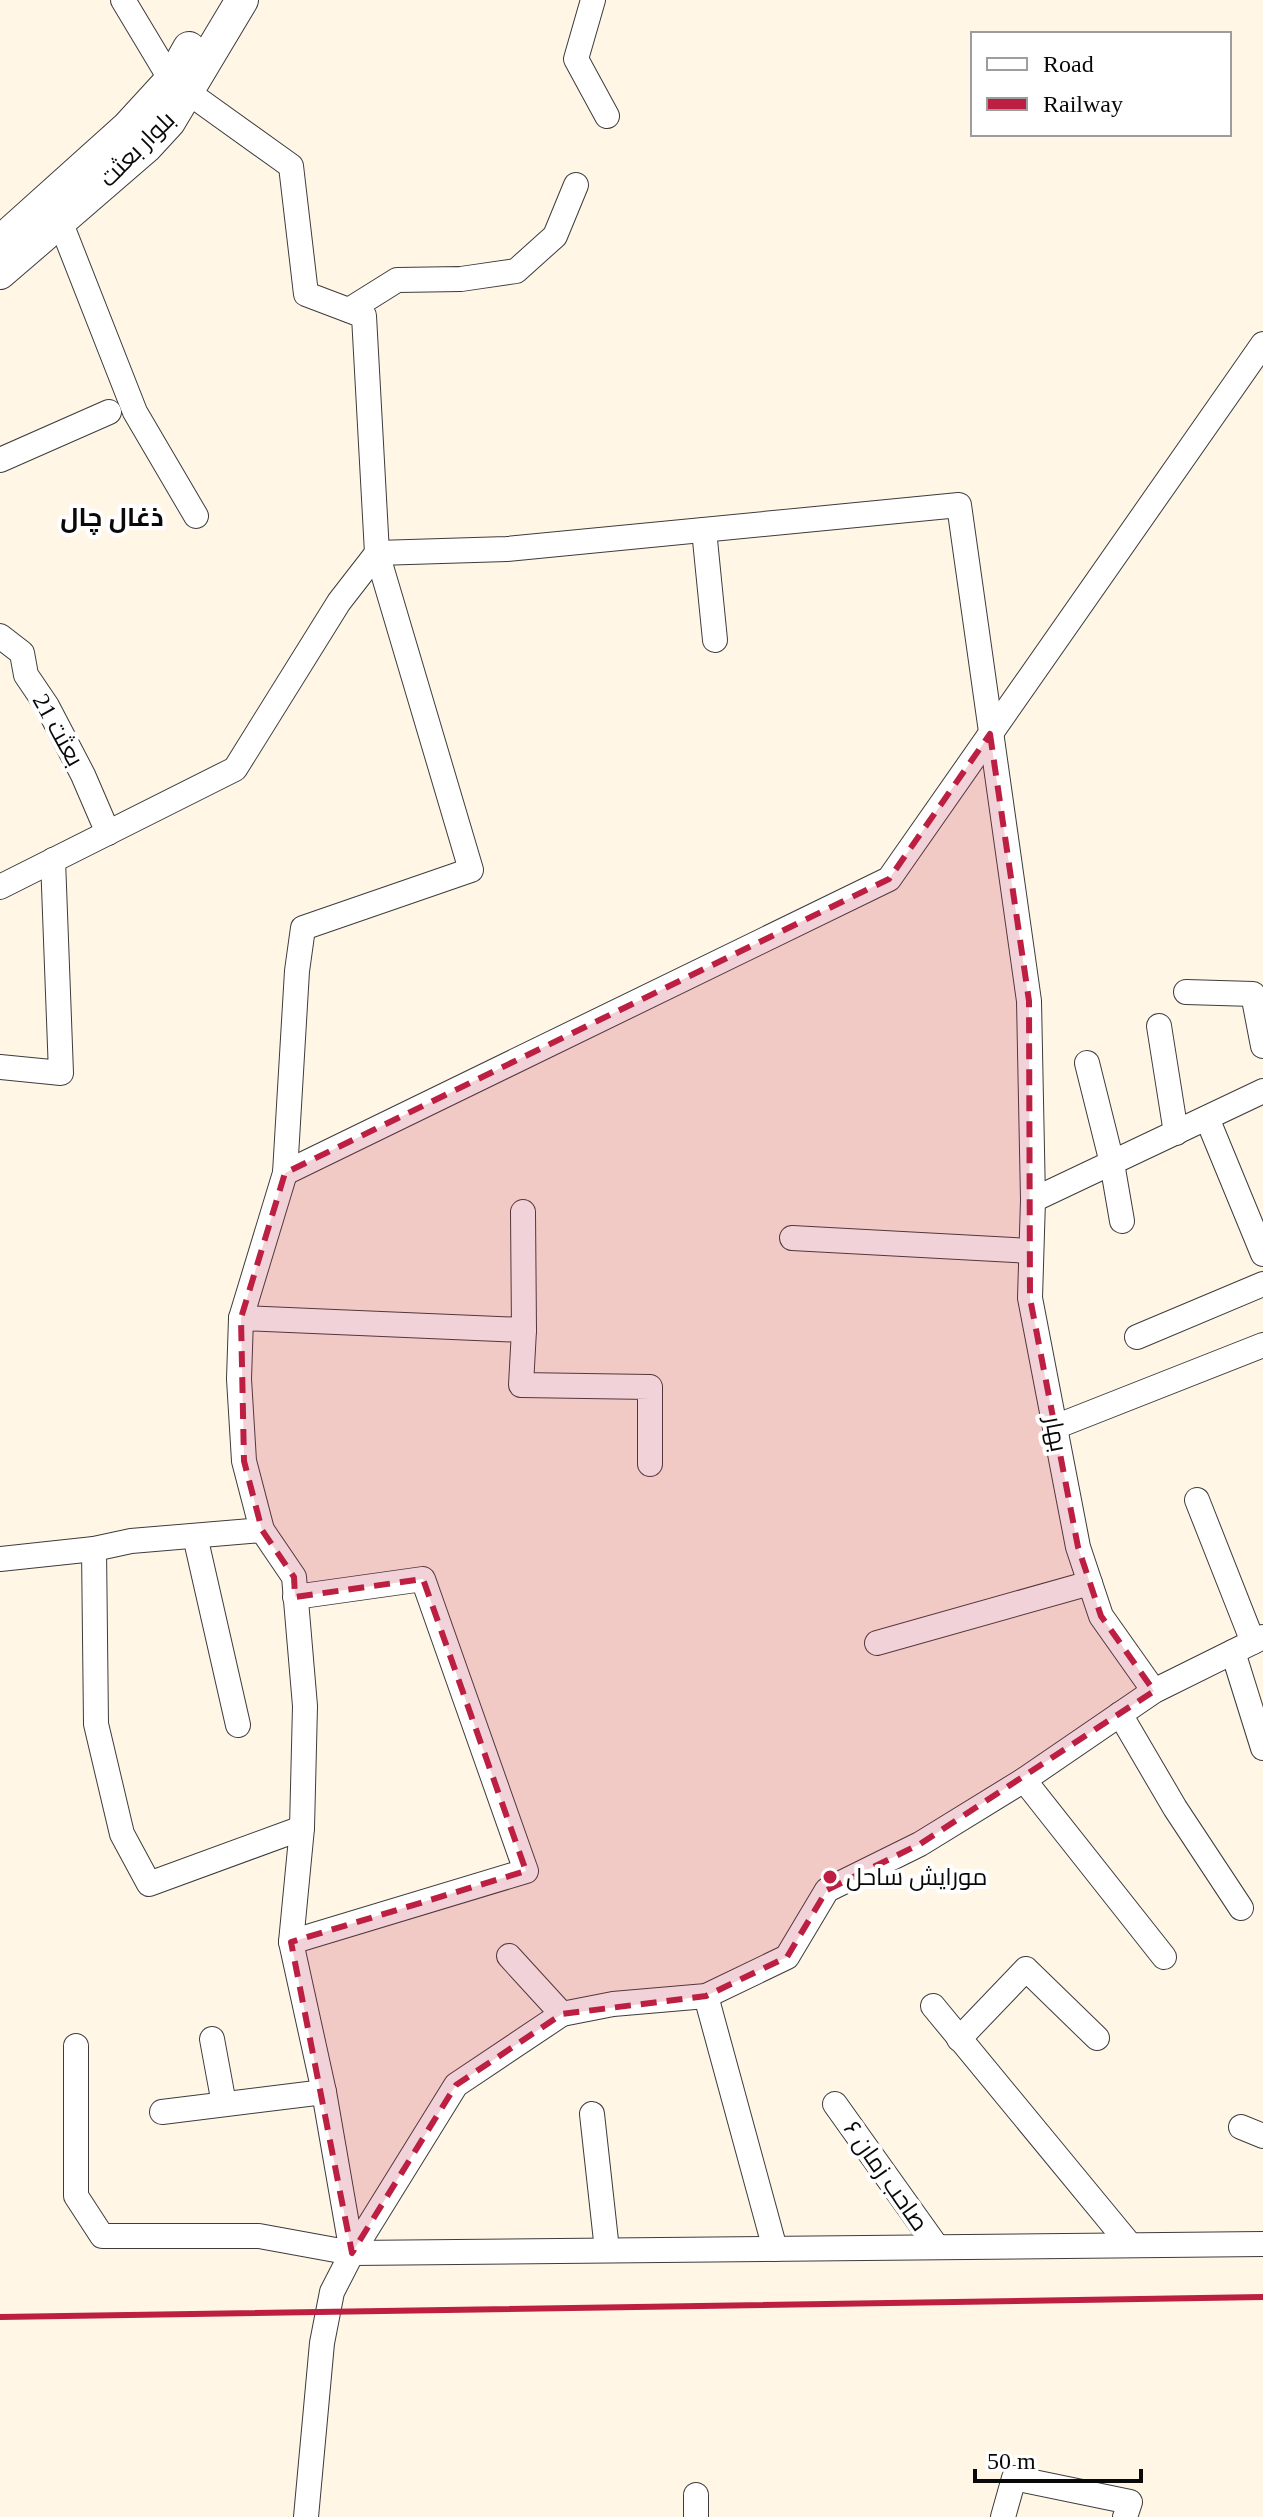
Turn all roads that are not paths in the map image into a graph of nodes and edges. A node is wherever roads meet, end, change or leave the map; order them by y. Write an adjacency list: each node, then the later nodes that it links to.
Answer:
1 (123, 0): 5 (street)
2 (216, 0): 5 (street, بلوار بعثت)
3 (242, 0): 5 (street, بلوار بعثت)
4 (593, 0): 6 (street)
5 (179, 86): 8 (street, بلوار بعثت); 9 (street, بلوار بعثت); 11 (street)
6 (607, 116)
7 (576, 185): 11 (street)
8 (60, 221): 10 (street, بلوار بعثت); 15 (street)
9 (0, 242)
10 (0, 273)
11 (349, 310): 17 (street)
12 (1263, 344): 20 (street)
13 (109, 412): 14 (street)
14 (0, 460)
15 (196, 516)
16 (704, 530): 17 (street); 19 (street); 20 (street, بهار)
17 (377, 553): 21 (street); 33 (street)
18 (0, 636): 21 (street, بعثت 21)
19 (715, 640)
20 (990, 734): 33 (street); 34 (street, بهار)
21 (108, 833): 22 (street)
22 (53, 860): 23 (street); 28 (street)
23 (0, 887)
24 (1186, 992): 26 (street)
25 (1159, 1026): 31 (street)
26 (1263, 1046)
27 (1087, 1063): 32 (street)
28 (0, 1067)
29 (1263, 1091): 30 (street)
30 (1207, 1118): 31 (street); 39 (street)
31 (1176, 1133): 32 (street)
32 (1112, 1163): 34 (street); 36 (street)
33 (285, 1173): 41 (street)
34 (1033, 1200): 38 (street, بهار)
35 (523, 1212): 42 (street)
36 (1122, 1221)
37 (792, 1238): 38 (street)
38 (1031, 1251): 45 (street, بهار)
39 (1263, 1254)
40 (1263, 1284): 43 (street)
41 (241, 1318): 42 (street); 48 (street)
42 (524, 1330): 46 (street)
43 (1137, 1337)
44 (1263, 1345): 45 (street)
45 (1055, 1427): 52 (street, بهار)
46 (650, 1464)
47 (1197, 1500): 55 (street)
48 (262, 1530): 49 (street); 53 (street)
49 (195, 1536): 50 (street); 58 (street)
50 (94, 1549): 51 (street); 61 (street)
51 (0, 1559)
52 (1090, 1583): 54 (street); 56 (street, بهار)
53 (295, 1597): 61 (street); 63 (street)
54 (877, 1643)
55 (1250, 1644): 56 (street); 59 (street)
56 (1154, 1691): 57 (street)
57 (1120, 1714): 60 (street); 62 (street)
58 (238, 1725)
59 (1263, 1748)
60 (1024, 1780): 65 (street); 66 (street)
61 (302, 1828): 63 (street)
62 (1241, 1908)
63 (291, 1942): 73 (street)
64 (509, 1956): 68 (street)
65 (1164, 1957)
66 (706, 1996): 68 (street); 81 (street)
67 (933, 2006): 71 (street)
68 (562, 2014): 83 (street)
69 (1097, 2038): 71 (street)
70 (212, 2039): 74 (street)
71 (959, 2039): 79 (street)
72 (76, 2046): 83 (street)
73 (324, 2092): 74 (street); 83 (street)
74 (224, 2104): 76 (street)
75 (835, 2104): 80 (street, صاحب زمان ۶)
76 (162, 2112)
77 (592, 2114): 82 (street)
78 (1263, 2244): 79 (street)
79 (1130, 2245): 80 (street)
80 (937, 2247): 81 (street)
81 (775, 2249): 82 (street)
82 (607, 2250): 83 (street)
83 (352, 2253): 85 (street)
84 (1128, 2509): 86 (street)
85 (306, 2517)
86 (1003, 2517)

